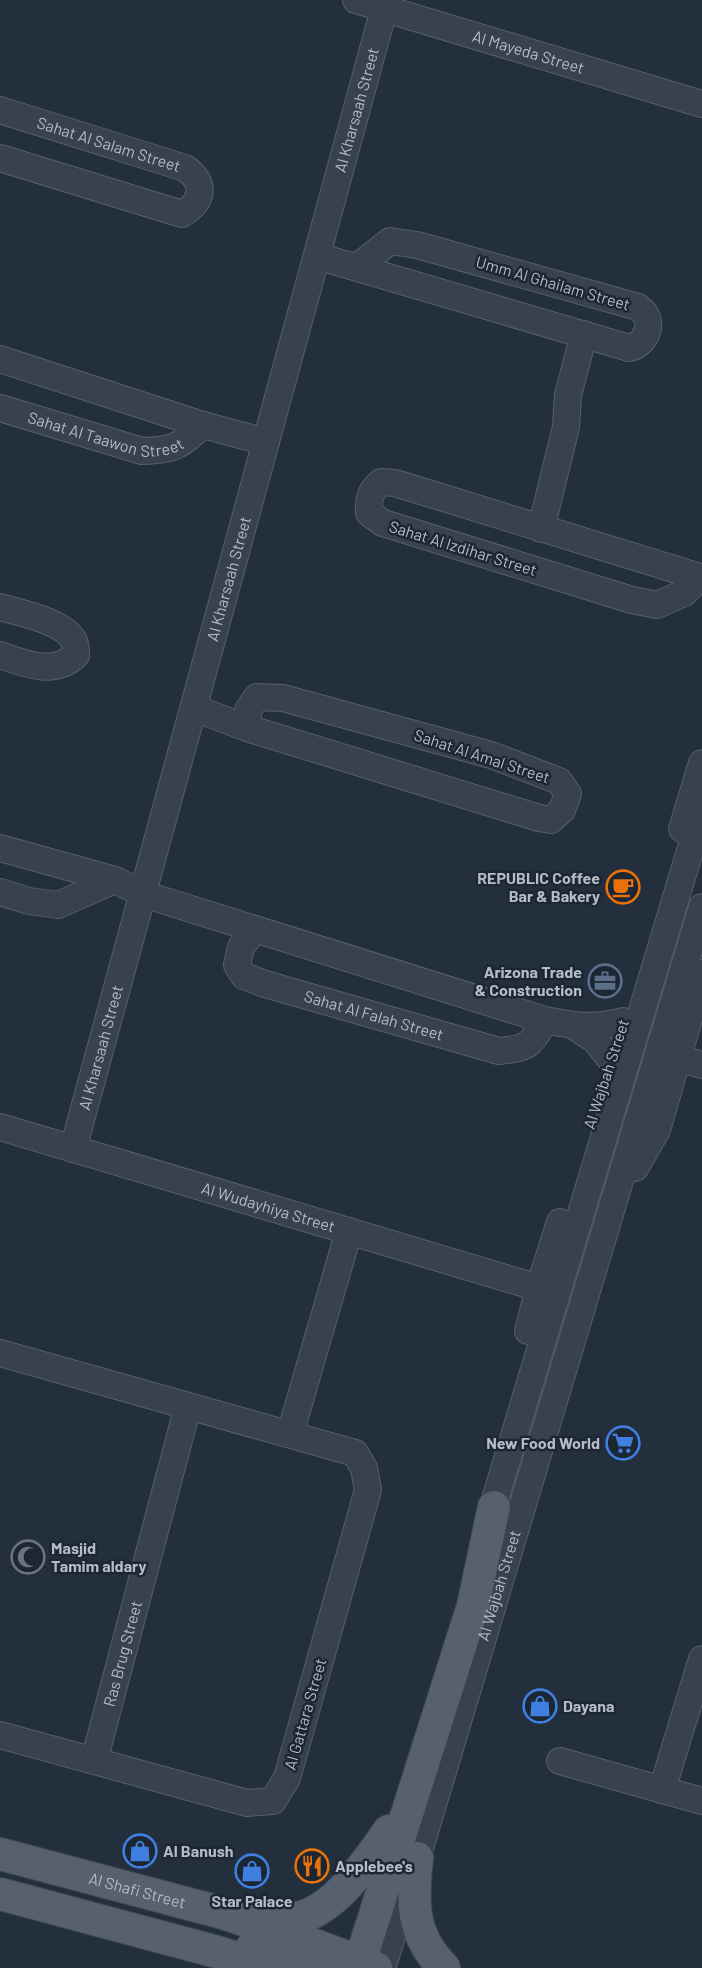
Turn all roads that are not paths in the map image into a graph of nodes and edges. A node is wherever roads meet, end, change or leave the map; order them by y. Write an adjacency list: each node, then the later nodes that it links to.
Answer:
1 (356, 0): 2 (street, Al Mayeda Street)
2 (384, 9): 3 (street, Al Mayeda Street); 6 (street, Al Kharsaah Street)
3 (702, 104)
4 (0, 110): 5 (street, Sahat Al Salam Street)
5 (0, 158)
6 (317, 256): 7 (street, Umm Al Ghailam Street); 12 (street, Al Kharsaah Street)
7 (357, 267): 8 (street, Umm Al Ghailam Street); 8 (street, Umm Al Ghailam Street)
8 (584, 334): 13 (street)
9 (0, 359): 11 (street, Sahat Al Taawon Street)
10 (0, 408): 11 (street, Sahat Al Taawon Street)
11 (203, 425): 12 (street, Sahat Al Taawon Street)
12 (266, 442): 17 (street, Al Kharsaah Street)
13 (542, 529): 14 (street, Sahat Al Izdihar Street); 14 (street, Sahat Al Izdihar Street)
14 (701, 577)
15 (0, 607): 16 (street)
16 (0, 655)
17 (194, 708): 18 (street, Sahat Al Amal Street); 24 (street, Al Kharsaah Street)
18 (247, 728): 18 (street, Sahat Al Amal Street)
19 (702, 763): 29 (street, Al Wajbah Street)
20 (702, 811): 40 (street, Al Wajbah Street)
21 (0, 848): 22 (street)
22 (115, 880): 23 (street); 24 (street)
23 (0, 892)
24 (143, 894): 26 (street); 35 (street, Al Kharsaah Street)
25 (702, 907): 36 (street, Al Wajbah Street)
26 (255, 929): 28 (street); 28 (street, Sahat Al Falah Street)
27 (702, 974): 31 (street, Al Wajbah Street)
28 (545, 1020): 30 (street)
29 (623, 1021): 30 (street); 32 (street, Al Wajbah Street)
30 (574, 1026): 32 (street)
31 (678, 1058): 33 (street); 36 (street, Al Wajbah Street)
32 (611, 1060): 38 (street, Al Wajbah Street)
33 (702, 1065)
34 (0, 1127): 35 (street, Al Wudayhiya Street)
35 (73, 1149): 37 (street, Al Wudayhiya Street)
36 (615, 1202): 52 (street, Al Wajbah Street)
37 (349, 1231): 38 (street, Al Wudayhiya Street); 42 (street)
38 (538, 1288): 40 (street, Al Wajbah Street)
39 (0, 1353): 41 (street, Al Gattara Street)
40 (528, 1386): 43 (street, Al Wajbah Street)
41 (188, 1406): 42 (street, Al Gattara Street); 46 (street, Ras Brug Street)
42 (290, 1434): 46 (street, Al Gattara Street)
43 (494, 1507): 50 (street, Al Wajbah Street); 57 (main road)
44 (702, 1659): 48 (street)
45 (0, 1735): 46 (street, Al Gattara Street)
46 (94, 1761)
47 (560, 1761): 48 (street)
48 (662, 1790): 49 (street)
49 (702, 1801)
50 (389, 1831): 54 (main road); 57 (street, Al Wajbah Street)
51 (0, 1854): 54 (main road, Al Shafi Street)
52 (417, 1858): 57 (street, Al Wajbah Street); 60 (main road)
53 (0, 1894): 55 (main road)
54 (223, 1912): 57 (main road, Al Shafi Street)
55 (77, 1915): 56 (main road); 59 (main road)
56 (229, 1960): 58 (main road)
57 (359, 1966)
58 (270, 1968)
59 (317, 1968)
60 (444, 1968)

